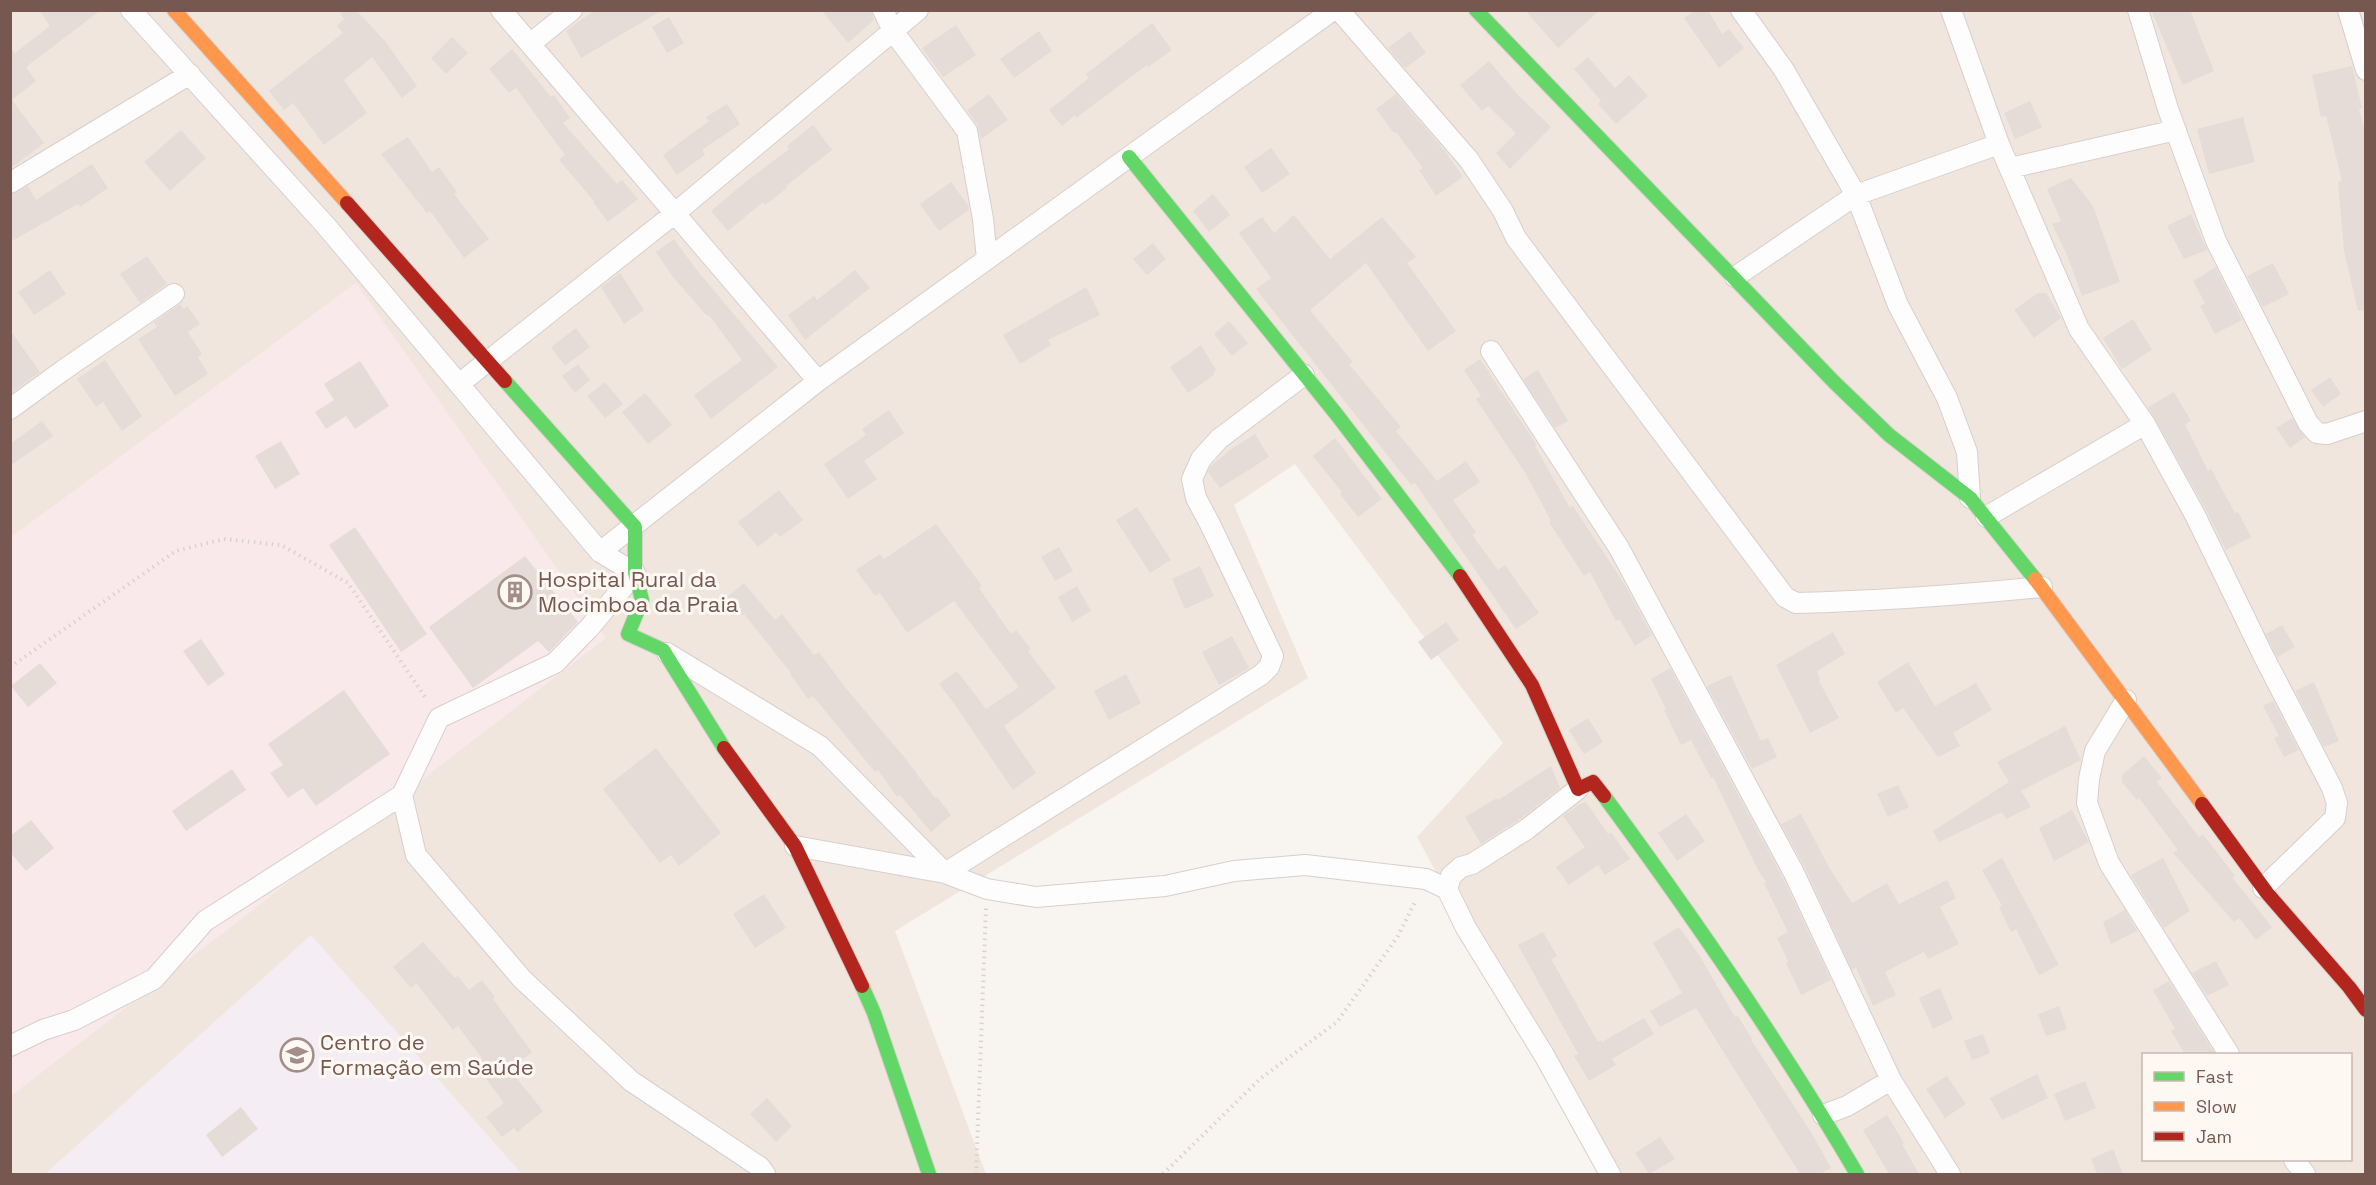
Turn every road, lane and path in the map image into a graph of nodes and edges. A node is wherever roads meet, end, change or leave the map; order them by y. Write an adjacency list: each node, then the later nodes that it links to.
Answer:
1 (132, 10): 17 (street)
2 (174, 10): 29 (street)
3 (501, 10): 15 (street)
4 (572, 10): 15 (street)
5 (883, 10): 14 (street)
6 (918, 10): 14 (street)
7 (1333, 10): 20 (street)
8 (1339, 10): 41 (street)
9 (1476, 10): 26 (street)
10 (1741, 10): 23 (street)
11 (1951, 10): 19 (street)
12 (2139, 10): 18 (street)
13 (2348, 10): 16 (street)
14 (893, 31): 24 (street); 25 (street)
15 (530, 44): 24 (street)
16 (2366, 70)
17 (190, 74): 22 (street); 32 (street)
18 (2176, 130): 21 (street); 34 (street)
19 (2000, 144): 21 (street); 23 (street)
20 (1129, 157): 25 (street); 30 (street)
21 (2010, 168): 35 (street)
22 (10, 183)
23 (1856, 195): 26 (street); 36 (street)
24 (674, 214): 29 (street); 31 (street)
25 (987, 259): 31 (street)
26 (1735, 277): 36 (street)
27 (174, 294): 33 (street)
28 (1491, 351): 57 (street)
29 (487, 362): 32 (street); 38 (street)
30 (1304, 375): 46 (street); 49 (street)
31 (818, 381): 38 (street)
32 (459, 384): 39 (street)
33 (10, 409)
34 (2366, 421)
35 (2145, 424): 37 (street); 51 (street)
36 (1970, 498): 37 (street)
37 (1986, 517): 41 (street)
38 (634, 527): 39 (street); 40 (street)
39 (600, 552): 40 (street)
40 (635, 573): 42 (street); 45 (street)
41 (2042, 587): 44 (street)
42 (663, 650): 48 (street); 49 (street)
43 (10, 668): 45 (path)
44 (2126, 700): 51 (street); 56 (street)
45 (439, 718): 47 (street)
46 (1578, 789): 53 (street); 58 (street)
47 (402, 795): 55 (street); 60 (street)
48 (795, 846): 49 (street); 61 (street)
49 (945, 873): 52 (street)
50 (1426, 879): 52 (street); 53 (street); 63 (path)
51 (2264, 888): 54 (street)
52 (987, 889): 62 (path)
53 (1447, 889): 64 (street)
54 (2366, 1010)
55 (10, 1046)
56 (2228, 1053)
57 (1891, 1080): 58 (street); 66 (street)
58 (1823, 1115): 65 (street)
59 (2295, 1161): 67 (street)
60 (765, 1174)
61 (929, 1174)
62 (976, 1174)
63 (1163, 1174)
64 (1610, 1174)
65 (1857, 1174)
66 (1950, 1174)
67 (2305, 1174)

